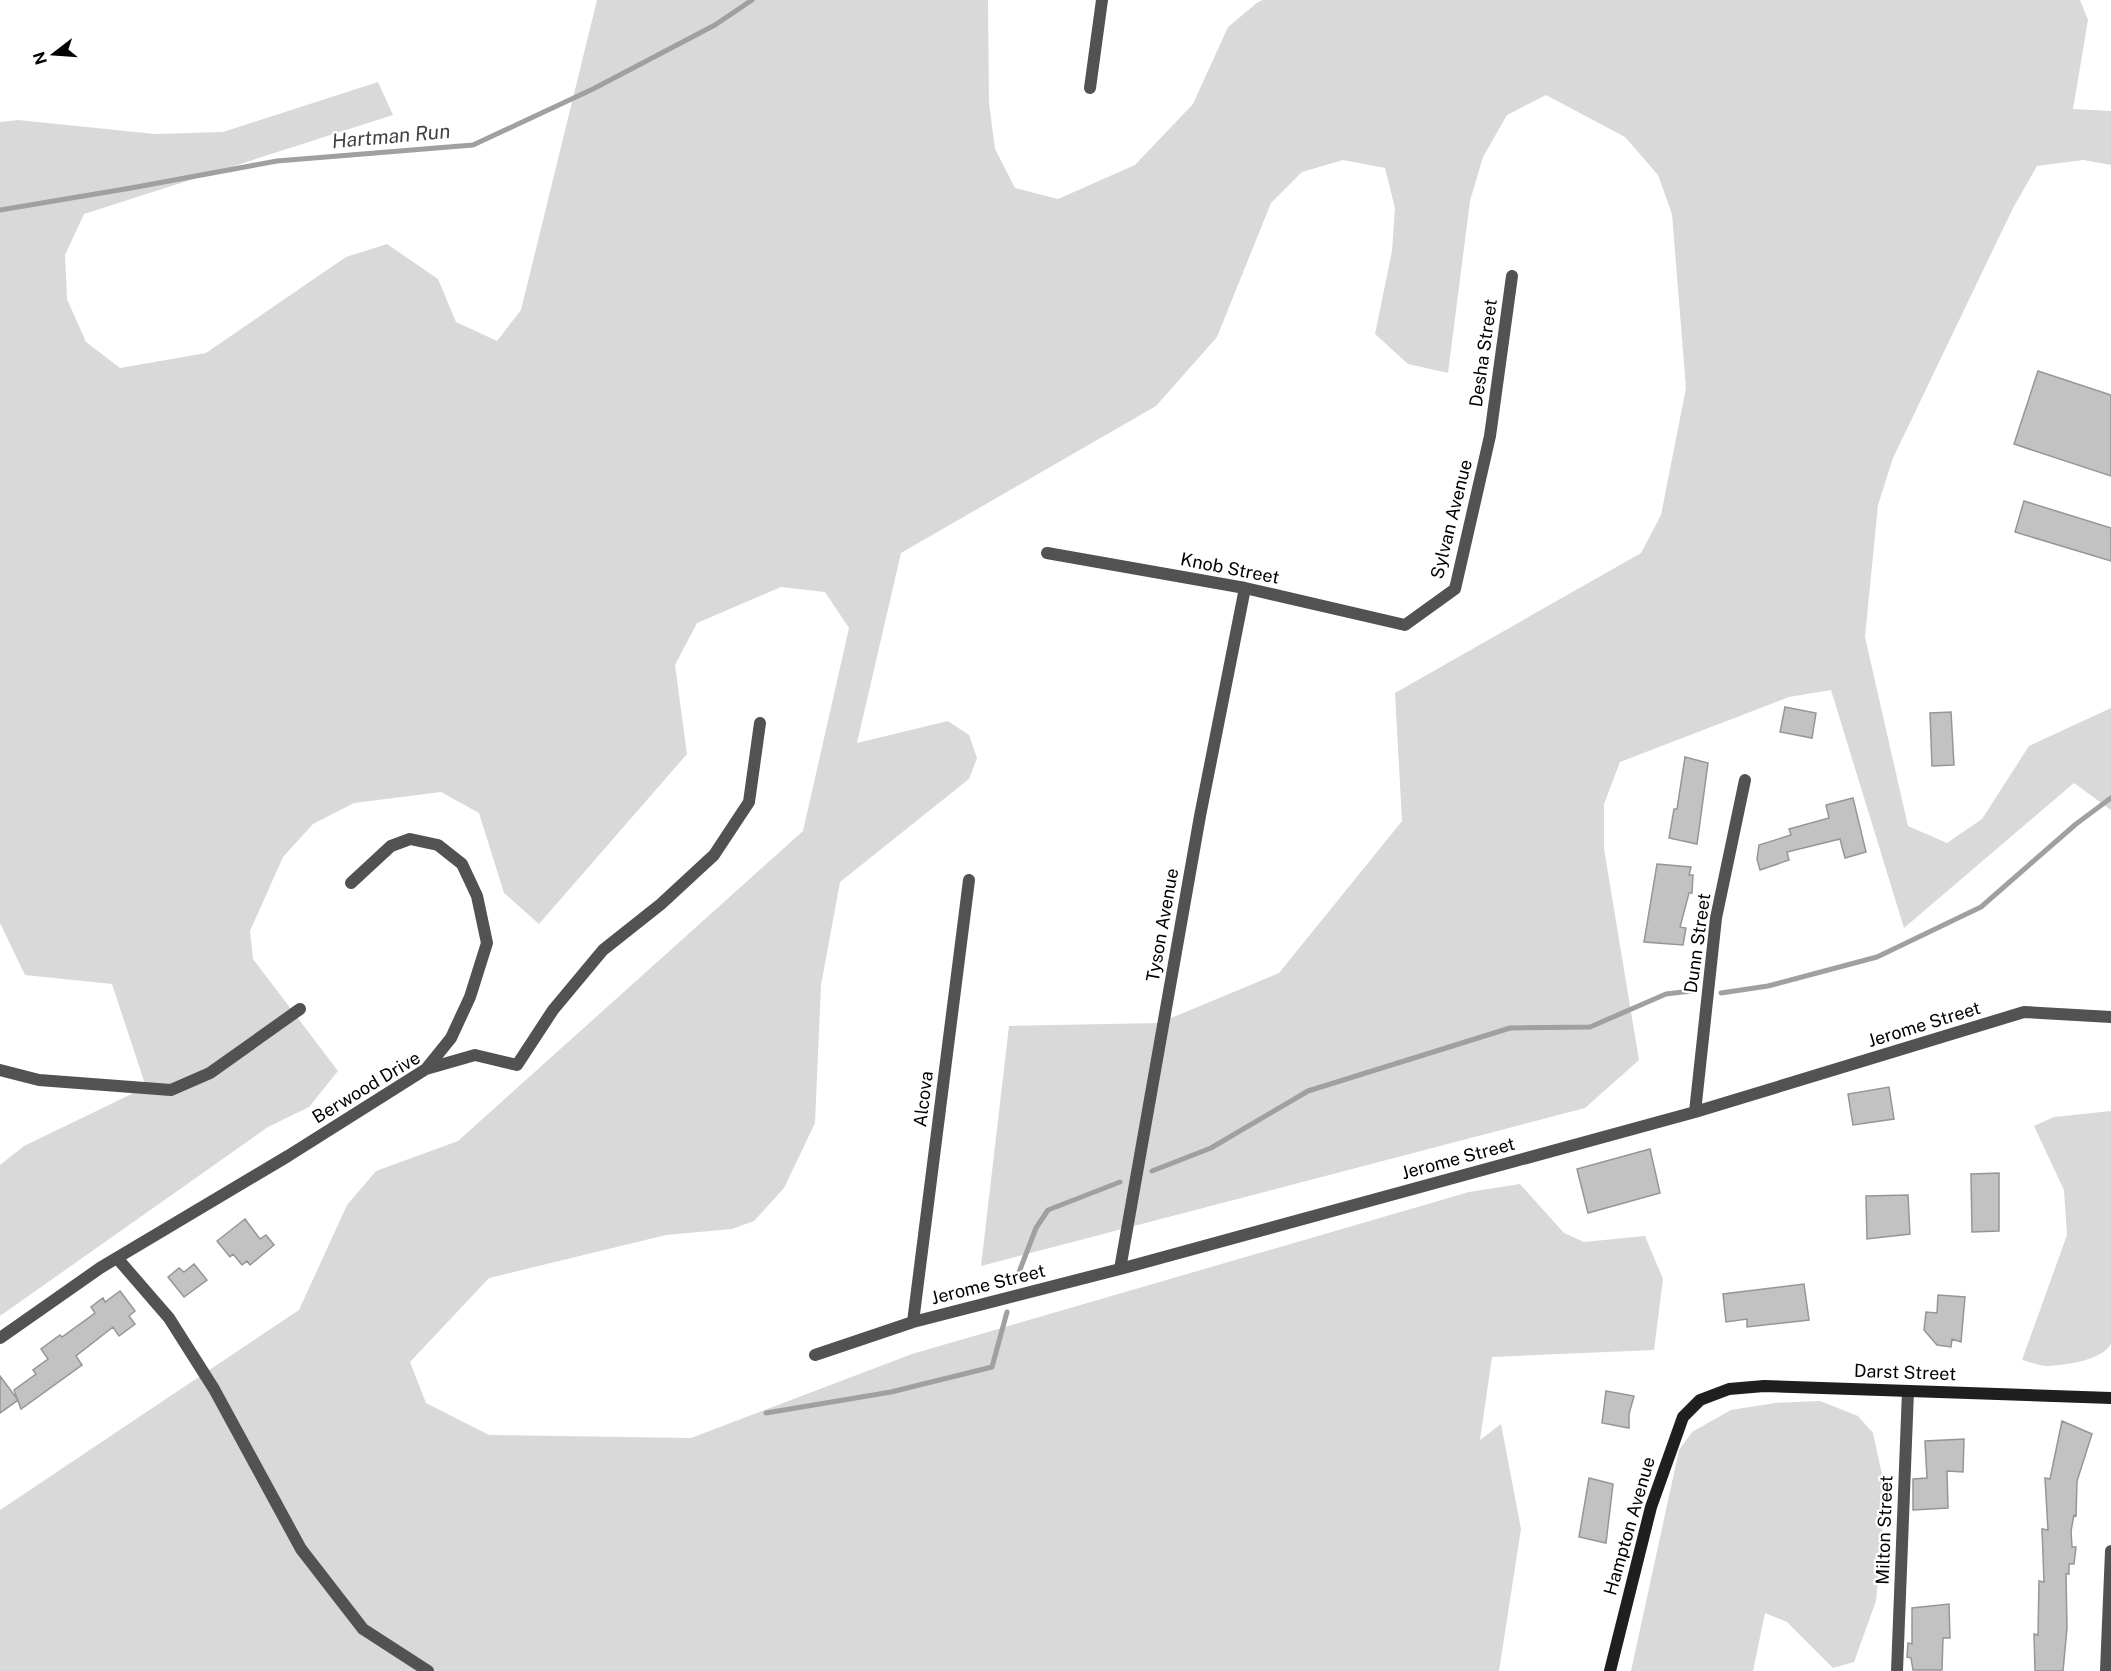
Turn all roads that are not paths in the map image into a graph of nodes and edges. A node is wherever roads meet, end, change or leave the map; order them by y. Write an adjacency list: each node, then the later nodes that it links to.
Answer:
1 (1102, 0): 2 (street)
2 (1090, 88)
3 (1512, 276): 4 (street, Desha Street)
4 (1490, 436): 7 (street, Sylvan Avenue)
5 (1047, 553): 6 (street, Knob Street)
6 (1245, 588): 7 (street, Knob Street); 18 (street, Tyson Avenue)
7 (1405, 625)
8 (760, 723): 14 (street, Berwood Drive)
9 (1744, 780): 16 (street, Dunn Street)
10 (969, 880): 19 (street, Alcova)
11 (351, 883): 14 (street)
12 (300, 1009): 15 (street)
13 (2111, 1017): 16 (street, Jerome Street)
14 (426, 1069): 17 (street, Berwood Drive)
15 (0, 1070)
16 (1695, 1112): 18 (street, Jerome Street)
17 (117, 1258): 20 (street, Berwood Drive); 26 (street)
18 (1120, 1269): 19 (street, Jerome Street)
19 (913, 1322): 21 (street, Jerome Street)
20 (0, 1338)
21 (815, 1355)
22 (1908, 1390): 23 (street, Darst Street); 24 (street, Darst Street); 28 (street, Milton Street)
23 (2111, 1398)
24 (1700, 1400): 27 (street, Hampton Avenue)
25 (2111, 1551): 29 (street)
26 (428, 1671)
27 (1610, 1671)
28 (1897, 1671)
29 (2106, 1671)

